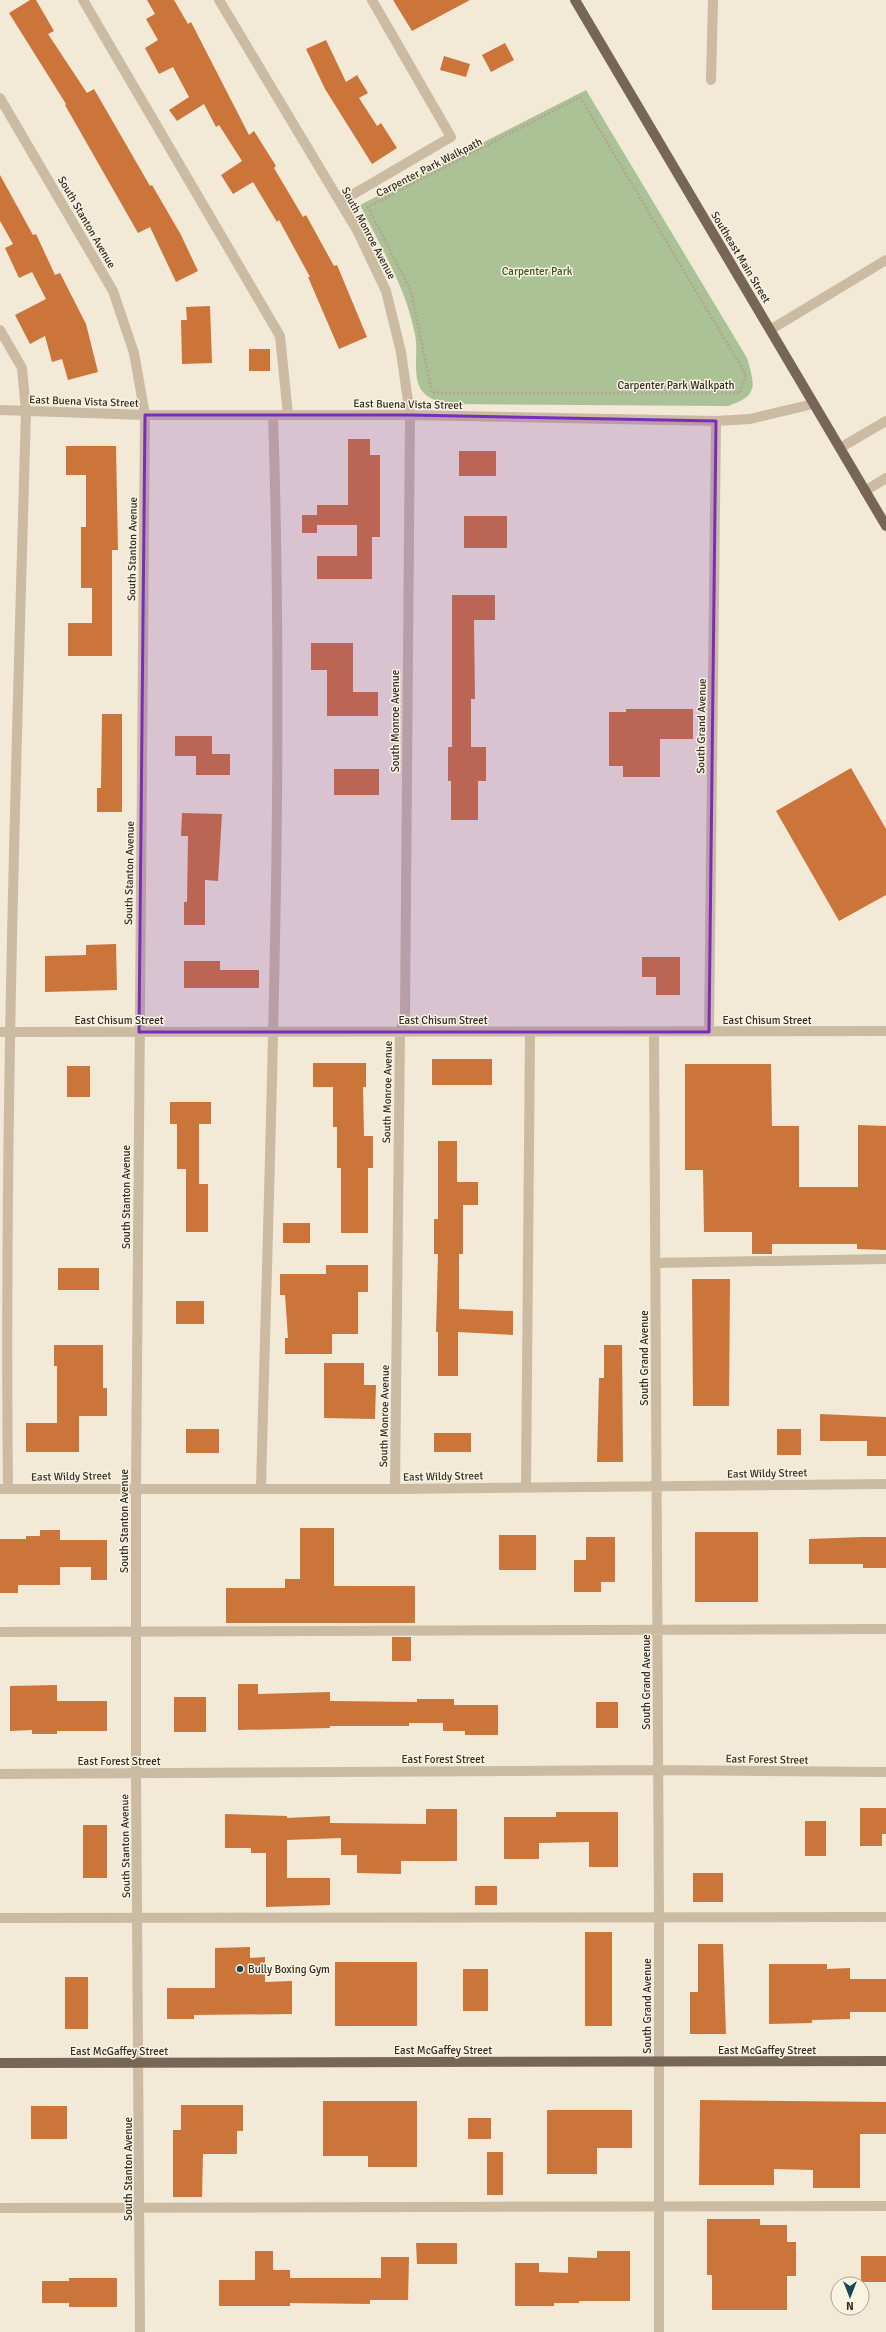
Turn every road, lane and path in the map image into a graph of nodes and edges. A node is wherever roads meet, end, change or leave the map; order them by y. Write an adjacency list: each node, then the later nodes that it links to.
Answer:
1 (83, 0): 18 (street)
2 (219, 0): 8 (street, South Monroe Avenue)
3 (372, 0): 8 (street)
4 (575, 0): 11 (main road, Southeast Main Street)
5 (712, 0): 6 (street)
6 (711, 80)
7 (0, 98): 16 (street, South Stanton Avenue)
8 (340, 202): 19 (street, South Monroe Avenue)
9 (886, 260): 11 (street)
10 (0, 330): 15 (street)
11 (770, 330): 13 (main road, Southeast Main Street)
12 (740, 393): 12 (path, Carpenter Park Walkpath)
13 (814, 404): 20 (street, East Buena Vista Street); 22 (main road, Southeast Main Street)
14 (0, 410): 15 (street, East Buena Vista Street)
15 (26, 411): 16 (street, East Buena Vista Street); 27 (street)
16 (145, 415): 17 (street, East Buena Vista Street); 28 (street, South Stanton Avenue)
17 (273, 415): 18 (street, East Buena Vista Street); 29 (street)
18 (288, 415): 19 (street, East Buena Vista Street)
19 (410, 415): 20 (street, East Buena Vista Street); 30 (street, South Monroe Avenue)
20 (716, 421): 33 (street, South Grand Avenue)
21 (886, 421): 22 (street)
22 (840, 448): 24 (main road, Southeast Main Street)
23 (886, 478): 24 (street)
24 (865, 490): 25 (main road, Southeast Main Street)
25 (886, 526)
26 (886, 1031): 33 (street, East Chisum Street)
27 (4, 1032): 28 (street, East Chisum Street); 41 (street)
28 (140, 1032): 29 (street, East Chisum Street); 38 (street, South Stanton Avenue)
29 (272, 1032): 30 (street, East Chisum Street); 40 (street)
30 (400, 1032): 31 (street, East Chisum Street); 42 (street, South Monroe Avenue)
31 (530, 1032): 32 (street, East Chisum Street); 39 (street)
32 (654, 1032): 33 (street, East Chisum Street); 35 (street, South Grand Avenue)
33 (709, 1032)
34 (886, 1259): 35 (street)
35 (655, 1263): 37 (street, South Grand Avenue)
36 (886, 1484): 37 (street, East Wildy Street)
37 (657, 1486): 39 (street, East Wildy Street); 44 (street, South Grand Avenue)
38 (136, 1487): 40 (street, East Wildy Street); 41 (street, East Wildy Street); 46 (street, South Stanton Avenue)
39 (526, 1487): 42 (street, East Wildy Street)
40 (261, 1488): 42 (street, East Wildy Street)
41 (4, 1489)
42 (395, 1489)
43 (886, 1629): 44 (street)
44 (658, 1630): 46 (street); 47 (street, South Grand Avenue)
45 (0, 1632): 46 (street)
46 (136, 1632): 49 (street, South Stanton Avenue)
47 (658, 1770): 48 (street, East Forest Street); 49 (street, East Forest Street); 51 (street, South Grand Avenue)
48 (886, 1772)
49 (136, 1773): 50 (street, East Forest Street); 54 (street, South Stanton Avenue)
50 (0, 1774)
51 (659, 1916): 52 (street); 54 (street); 56 (street, South Grand Avenue)
52 (886, 1917)
53 (0, 1918): 54 (street)
54 (138, 1918): 58 (street, South Stanton Avenue)
55 (886, 2061): 56 (main road, East McGaffey Street)
56 (659, 2062): 58 (main road, East McGaffey Street); 59 (street, South Grand Avenue)
57 (0, 2063): 58 (main road, East McGaffey Street)
58 (139, 2063): 61 (street, South Stanton Avenue)
59 (659, 2206): 60 (street); 61 (street); 64 (street, South Grand Avenue)
60 (886, 2206)
61 (140, 2207): 62 (street); 63 (street, South Stanton Avenue)
62 (0, 2208)
63 (140, 2332)
64 (658, 2332)

